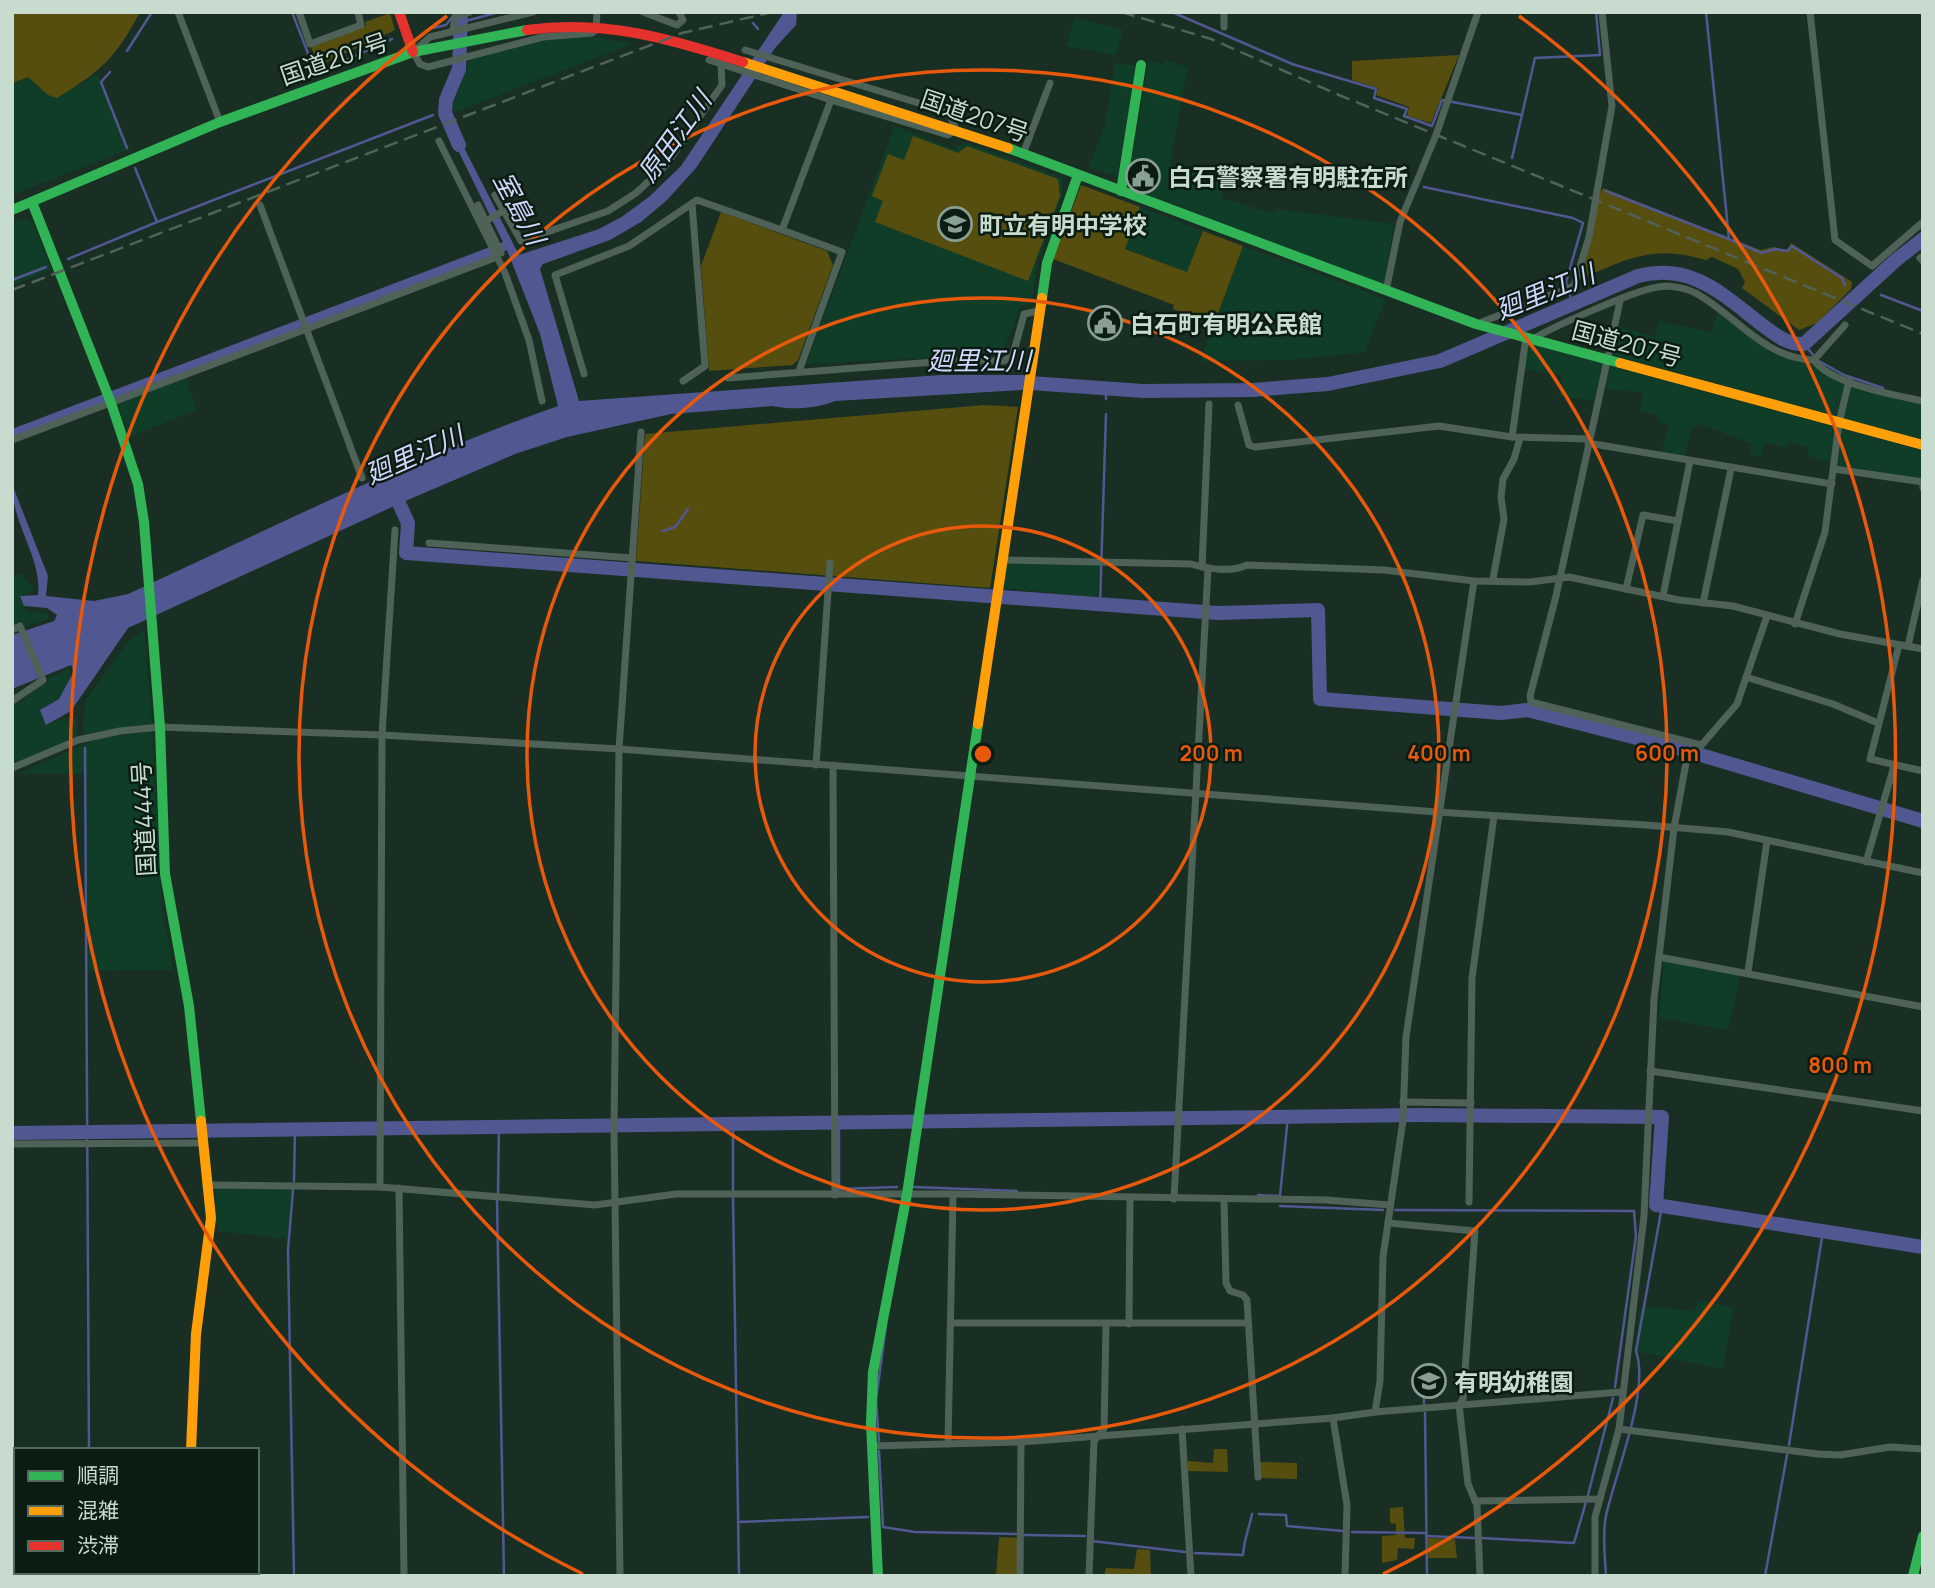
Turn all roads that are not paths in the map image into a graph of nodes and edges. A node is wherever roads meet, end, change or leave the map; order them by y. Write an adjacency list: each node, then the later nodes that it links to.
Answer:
1 (178, 12): 23 (street)
2 (299, 12): 3 (street)
3 (358, 12)
4 (399, 12): 17 (main road)
5 (534, 12): 15 (street)
6 (597, 12): 17 (street)
7 (643, 12): 8 (street)
8 (679, 12)
9 (1224, 12): 14 (street)
10 (1478, 12): 41 (street)
11 (1602, 12): 44 (street)
12 (1810, 12): 37 (street)
13 (470, 13): 15 (street)
14 (1224, 27)
15 (453, 30): 17 (street)
16 (745, 50): 24 (street)
17 (413, 52): 23 (main road, 国道207号); 24 (main road, 国道207号)
18 (709, 60): 19 (street)
19 (722, 64): 22 (street); 35 (street)
20 (1141, 65): 28 (main road)
21 (1050, 83): 26 (street)
22 (831, 100): 24 (street); 38 (street)
23 (220, 122): 30 (main road, 国道207号)
24 (956, 129): 26 (main road, 国道207号)
25 (439, 141): 39 (street)
26 (1023, 154): 27 (main road, 国道207号)
27 (1078, 175): 28 (main road, 国道207号); 43 (main road)
28 (1121, 191): 41 (main road, 国道207号)
29 (495, 195): 35 (street)
30 (32, 202): 34 (main road, 国道207号); 57 (main road, 国道444号)
31 (692, 204): 38 (street); 51 (street); 53 (street)
32 (260, 205): 46 (street)
33 (478, 205): 36 (street)
34 (12, 210)
35 (503, 211): 36 (street)
36 (486, 221): 39 (street)
37 (1923, 222)
38 (782, 230): 50 (street)
39 (493, 244): 40 (street)
40 (499, 255): 46 (street); 55 (street)
41 (1386, 292): 44 (main road, 国道207号)
42 (1619, 301): 47 (street); 48 (street); 49 (street)
43 (1039, 311): 50 (street); 75 (main road)
44 (1476, 324): 47 (main road, 国道207号)
45 (1845, 325): 48 (street)
46 (306, 329): 57 (street); 69 (street)
47 (1531, 339): 49 (main road, 国道207号); 62 (street)
48 (1817, 358): 54 (street)
49 (1606, 359): 60 (main road, 国道207号); 64 (street)
50 (799, 371): 52 (street)
51 (584, 374)
52 (728, 378)
53 (683, 382)
54 (1849, 382): 56 (street); 60 (street)
55 (542, 401)
56 (1923, 401)
57 (111, 403): 63 (street); 95 (main road, 国道444号)
58 (1209, 404): 78 (street)
59 (1238, 405): 62 (street)
60 (1839, 423): 65 (main road, 国道207号); 68 (street)
61 (641, 432): 77 (street)
62 (1516, 437): 64 (street); 80 (street)
63 (12, 440)
64 (1589, 441): 66 (street); 79 (street)
65 (1923, 445)
66 (1690, 461): 67 (street); 72 (street)
67 (1731, 469): 70 (street); 85 (street)
68 (1834, 470): 70 (street); 71 (street)
69 (362, 478)
70 (1832, 484): 87 (street)
71 (1923, 488)
72 (1678, 521): 83 (street); 84 (street)
73 (395, 530): 96 (street)
74 (429, 543): 77 (street)
75 (1002, 560): 78 (street); 104 (main road)
76 (831, 564): 99 (street)
77 (631, 566): 97 (street)
78 (1205, 568): 82 (street); 105 (street)
79 (1558, 576): 80 (street); 83 (street); 98 (street)
80 (1493, 579): 82 (street)
81 (1923, 580): 90 (street)
82 (1474, 581): 106 (street)
83 (1626, 589): 84 (street)
84 (1663, 596): 85 (street)
85 (1703, 603): 86 (street)
86 (1767, 616): 87 (street); 92 (street)
87 (1795, 624): 89 (street)
88 (16, 628): 93 (street)
89 (1899, 645): 90 (street); 94 (street)
90 (1908, 646): 91 (street)
91 (1923, 649)
92 (1746, 677): 94 (street); 98 (street)
93 (12, 701)
94 (1878, 723): 101 (street)
95 (160, 727): 96 (street); 102 (street); 119 (main road, 国道444号)
96 (382, 735): 97 (street); 122 (street)
97 (618, 749): 99 (street); 131 (street)
98 (1696, 750): 108 (street)
99 (816, 765): 100 (street)
100 (833, 765): 104 (street); 126 (street)
101 (1894, 766): 103 (street); 110 (street)
102 (12, 768)
103 (1923, 771)
104 (970, 774): 105 (street); 124 (main road)
105 (1196, 793): 106 (street); 128 (street)
106 (1437, 812): 107 (street); 116 (street)
107 (1494, 816): 108 (street); 117 (street)
108 (1674, 828): 109 (street); 112 (street)
109 (1767, 841): 110 (street); 113 (street)
110 (1866, 862): 111 (street)
111 (1923, 873)
112 (1658, 957): 113 (street); 115 (street)
113 (1748, 972): 114 (street)
114 (1923, 1007)
115 (1650, 1071): 118 (street); 138 (street)
116 (1403, 1104): 117 (street); 132 (street)
117 (1471, 1106): 130 (street)
118 (1923, 1111)
119 (203, 1134): 120 (street); 121 (main road, 国道444号)
120 (12, 1144)
121 (209, 1185): 122 (street); 149 (main road, 国道444号)
122 (380, 1187): 123 (street)
123 (399, 1188): 131 (street); 155 (street)
124 (907, 1194): 125 (street); 126 (street); 148 (main road)
125 (953, 1194): 127 (street); 134 (street)
126 (835, 1195): 131 (street)
127 (1130, 1198): 128 (street); 136 (street)
128 (1174, 1199): 129 (street)
129 (1224, 1200): 132 (street); 135 (street)
130 (1469, 1202)
131 (615, 1205): 156 (street)
132 (1390, 1205): 133 (street)
133 (1388, 1223): 139 (street); 140 (street)
134 (951, 1323): 137 (street); 147 (street)
135 (1246, 1323): 136 (street); 142 (street)
136 (1129, 1324): 137 (street)
137 (1106, 1325): 145 (street)
138 (1621, 1392): 139 (street); 144 (street)
139 (1458, 1405): 140 (street); 153 (street)
140 (1375, 1412): 141 (street)
141 (1333, 1418): 142 (street); 161 (street)
142 (1254, 1424): 143 (street); 151 (street)
143 (1182, 1429): 145 (street); 160 (street)
144 (1626, 1430): 150 (street); 152 (street)
145 (1098, 1436): 146 (street); 159 (street)
146 (1021, 1441): 147 (street); 158 (street)
147 (948, 1444): 148 (street)
148 (872, 1446): 157 (main road)
149 (191, 1448)
150 (1923, 1449)
151 (1258, 1477)
152 (1600, 1499): 153 (street); 163 (street)
153 (1475, 1501): 162 (street)
154 (1923, 1536): 164 (main road)
155 (404, 1576)
156 (620, 1576)
157 (878, 1576)
158 (1020, 1576)
159 (1089, 1576)
160 (1191, 1576)
161 (1345, 1576)
162 (1479, 1576)
163 (1595, 1576)
164 (1913, 1576)

